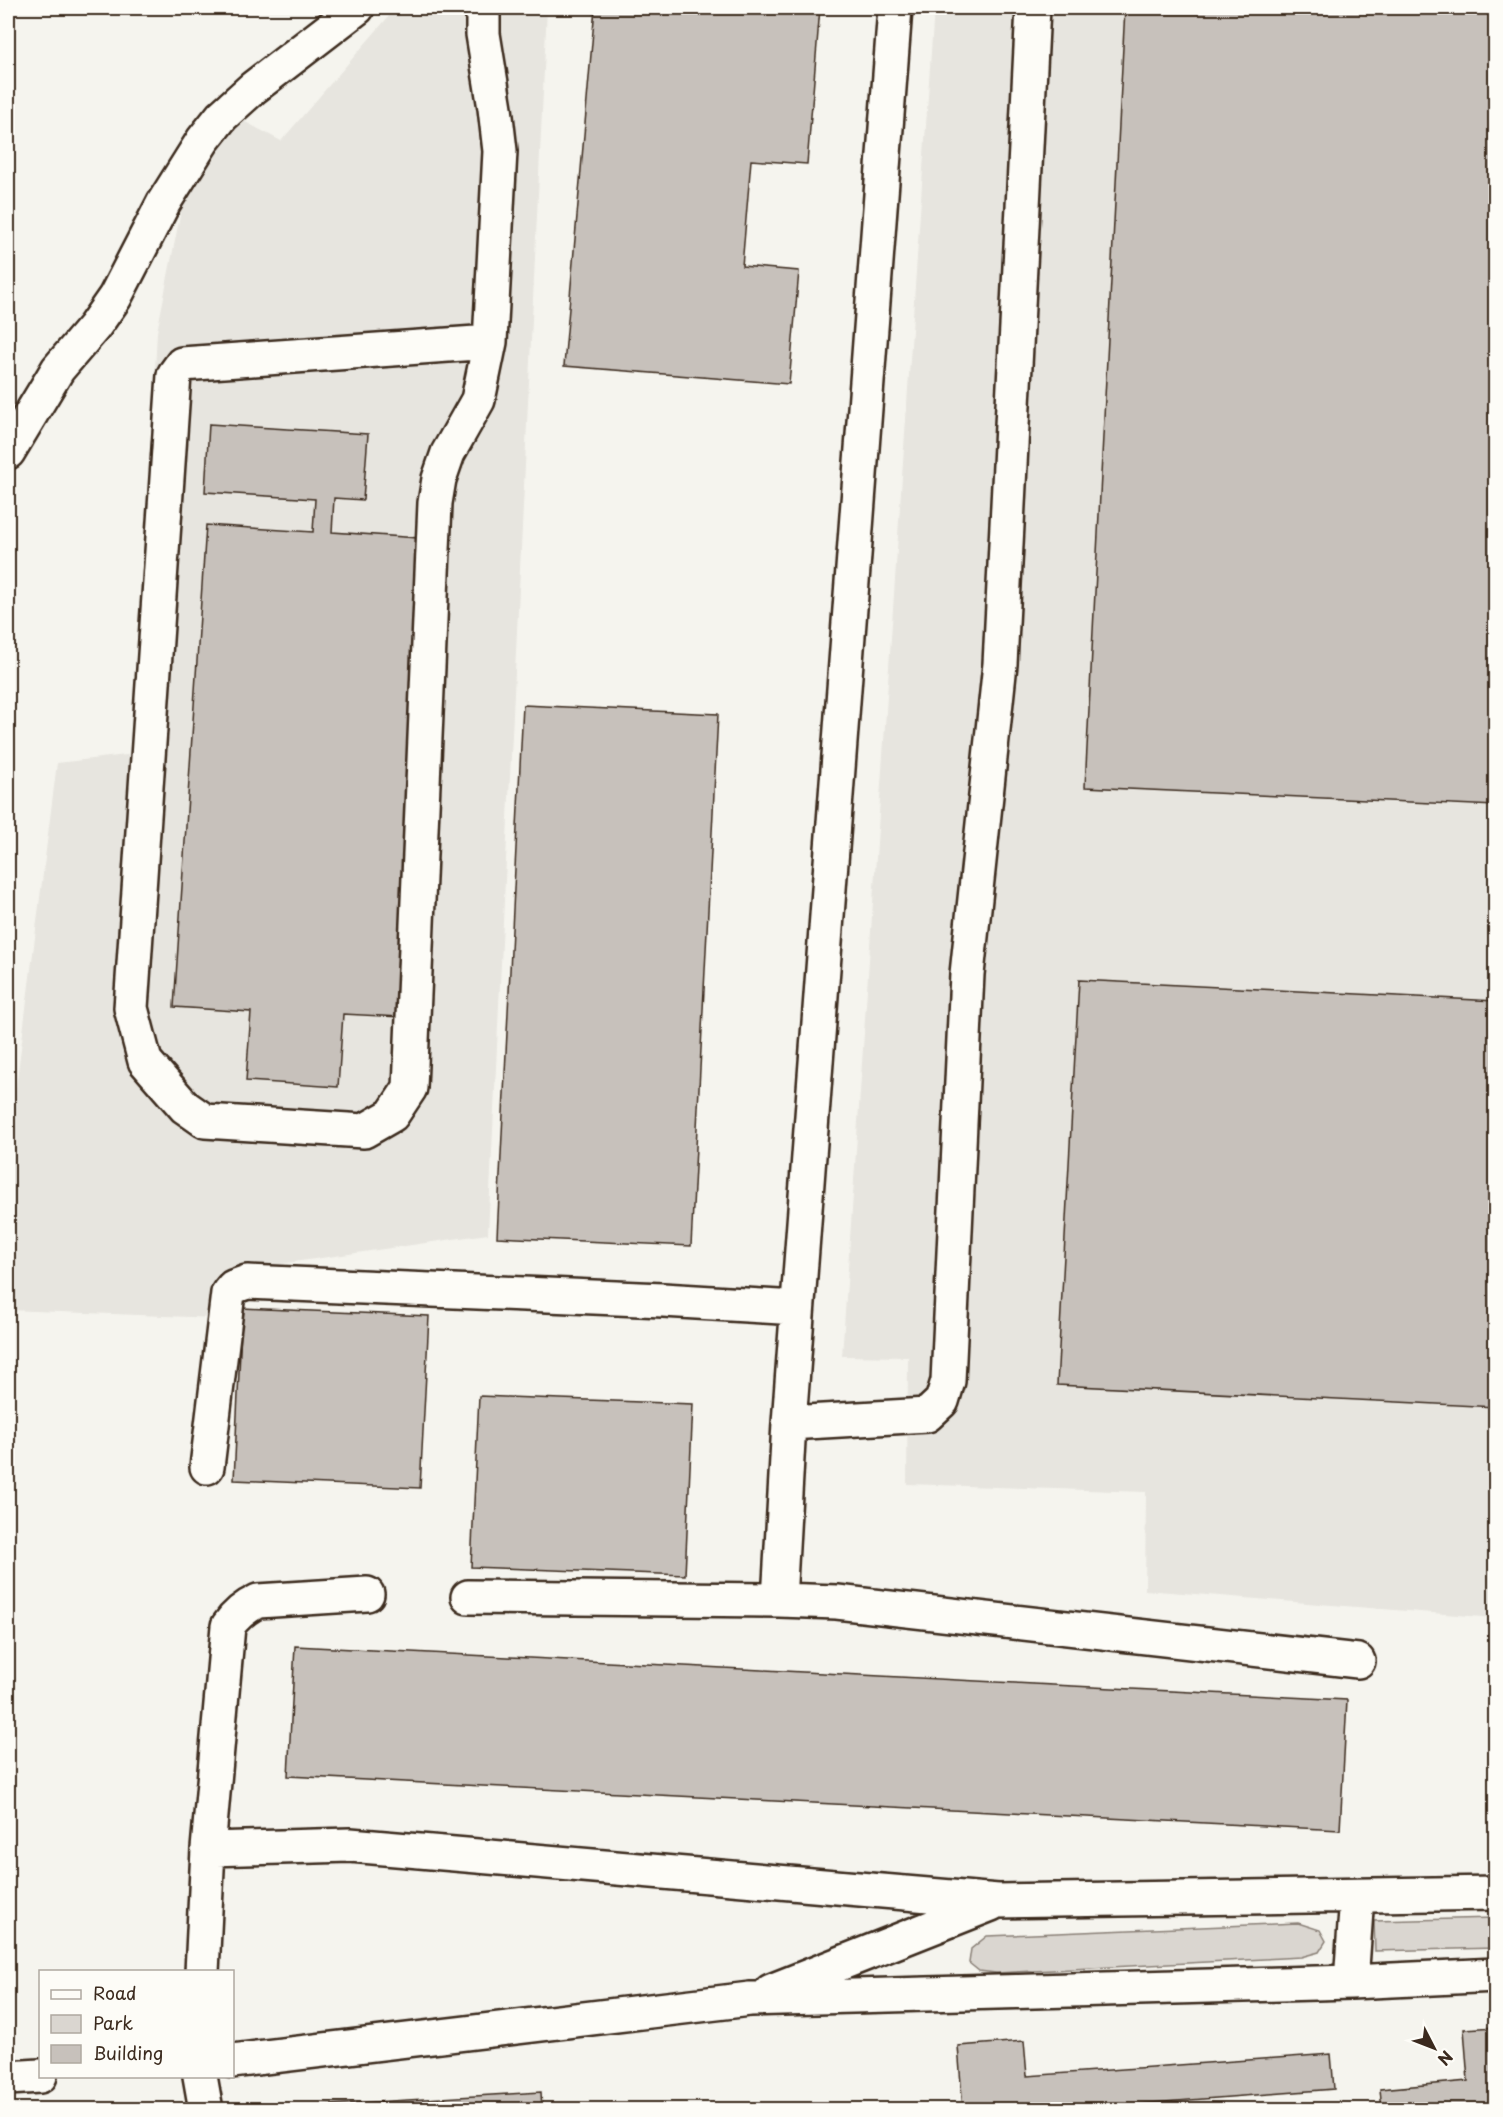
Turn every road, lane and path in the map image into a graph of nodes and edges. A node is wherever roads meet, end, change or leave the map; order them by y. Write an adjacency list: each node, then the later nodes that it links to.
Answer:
1 (357, 8): 6 (lane)
2 (483, 8): 5 (lane)
3 (895, 8): 7 (lane)
4 (1033, 8): 8 (lane)
5 (490, 342): 5 (lane)
6 (8, 452)
7 (797, 1308): 8 (lane); 9 (lane)
8 (789, 1423): 12 (lane)
9 (207, 1467)
10 (366, 1594): 14 (lane)
11 (468, 1597): 12 (lane)
12 (779, 1600): 13 (lane)
13 (1358, 1662)
14 (208, 1849): 17 (lane); 18 (lane)
15 (1496, 1893): 16 (lane)
16 (1357, 1896): 17 (lane); 20 (lane)
17 (998, 1901): 21 (lane)
18 (202, 1970)
19 (1496, 1975): 20 (lane)
20 (1351, 1982): 21 (lane)
21 (750, 1999): 22 (lane)
22 (234, 2061)
23 (39, 2076): 24 (lane)
24 (8, 2078)
25 (200, 2078): 26 (lane)
26 (206, 2109)

